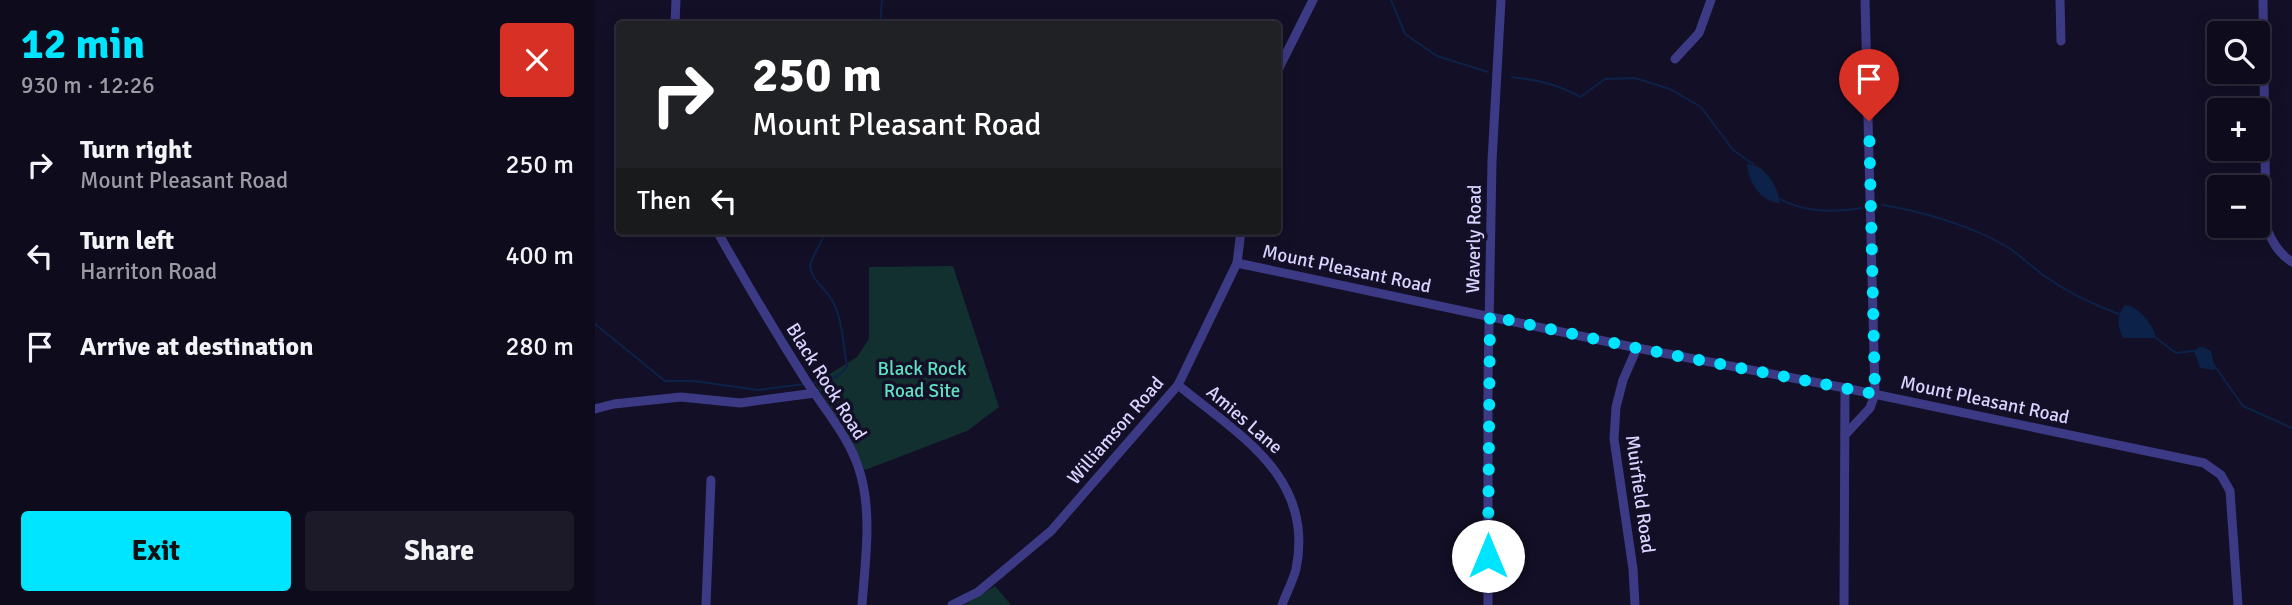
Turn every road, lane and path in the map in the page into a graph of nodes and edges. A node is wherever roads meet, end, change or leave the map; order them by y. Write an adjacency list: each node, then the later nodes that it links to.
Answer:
1 (676, 0): 8 (street)
2 (1313, 0): 11 (street)
3 (1501, 0): 16 (street, Waverly Road)
4 (1711, 0): 10 (street)
5 (1865, 0): 21 (street)
6 (2060, 0): 9 (street)
7 (2263, 0): 14 (street)
8 (674, 21)
9 (2061, 41)
10 (1675, 59)
11 (1281, 64)
12 (719, 235): 19 (street, Black Rock Road)
13 (1240, 235): 15 (street, Williamson Road)
14 (2292, 262)
15 (1237, 263): 16 (street, Mount Pleasant Road); 18 (street, Williamson Road)
16 (1490, 316): 17 (street, Mount Pleasant Road); 29 (street, Waverly Road)
17 (1637, 348): 20 (street, Mount Pleasant Road); 30 (street, Muirfield Road)
18 (1178, 385): 27 (street, Williamson Road); 28 (street, Amies Lane)
19 (810, 387): 22 (street); 26 (street, Black Rock Road)
20 (1845, 388): 21 (street, Mount Pleasant Road); 23 (street)
21 (1875, 394): 23 (street); 32 (street, Mount Pleasant Road)
22 (595, 409)
23 (1845, 435): 31 (street)
24 (711, 480): 25 (street)
25 (706, 605)
26 (862, 605)
27 (952, 605)
28 (1282, 605)
29 (1488, 605)
30 (1635, 605)
31 (1844, 605)
32 (2238, 605)

